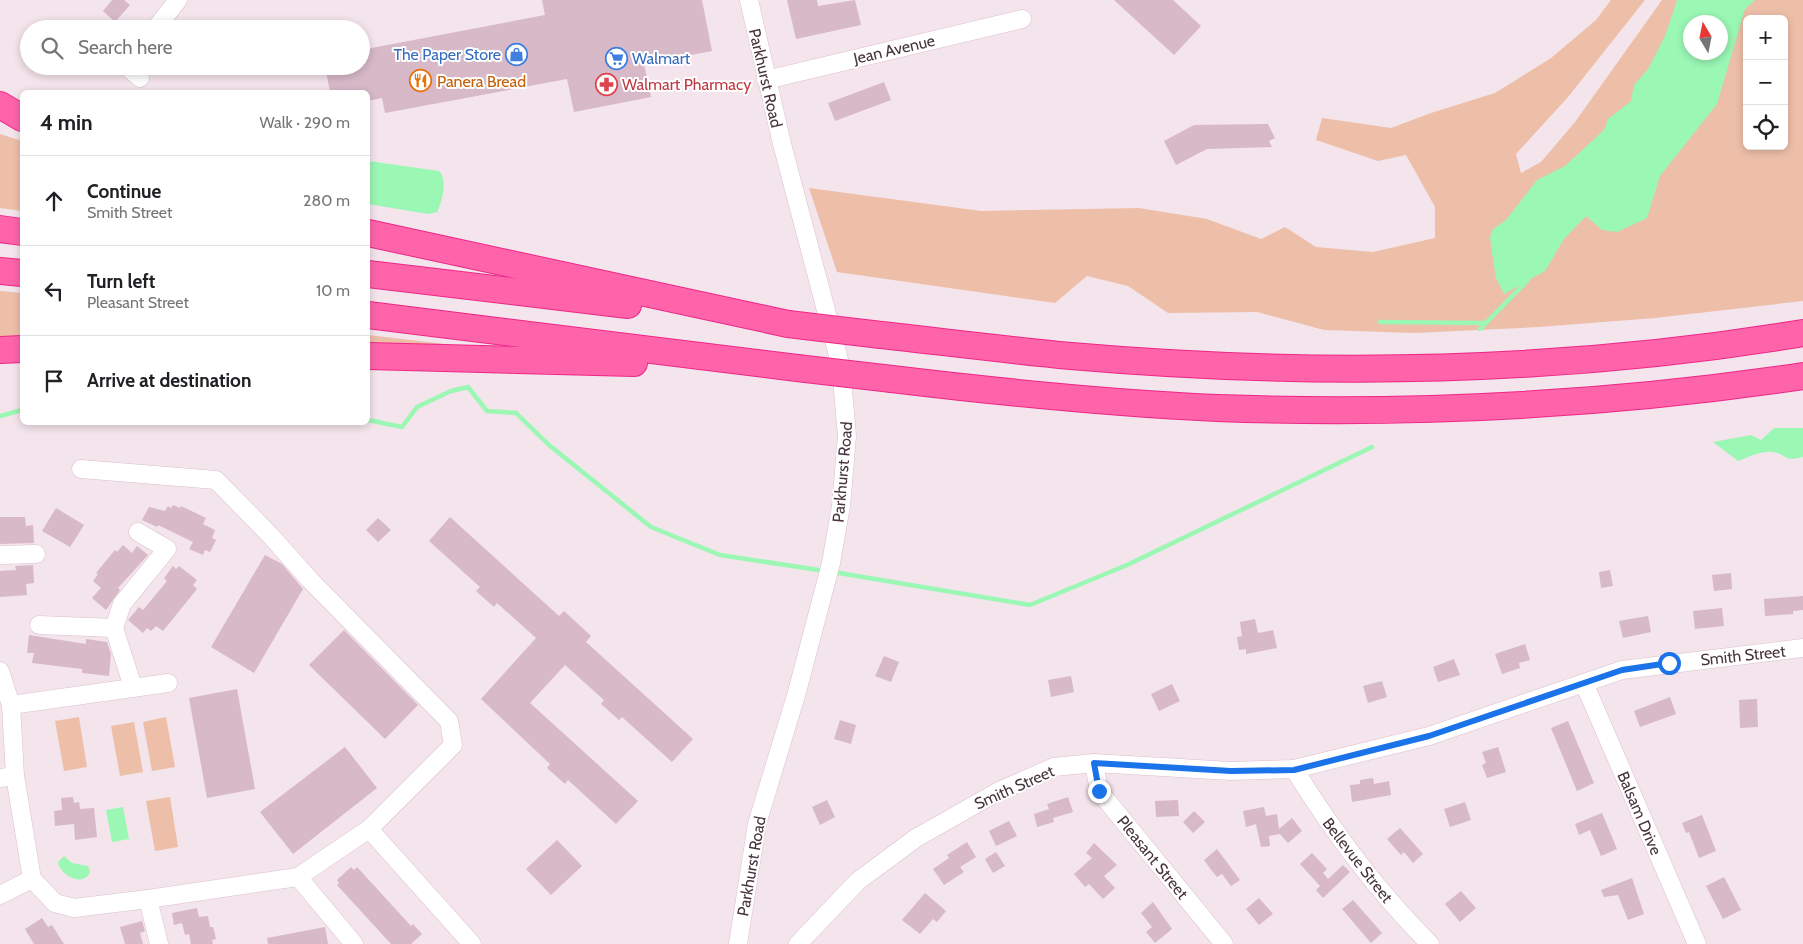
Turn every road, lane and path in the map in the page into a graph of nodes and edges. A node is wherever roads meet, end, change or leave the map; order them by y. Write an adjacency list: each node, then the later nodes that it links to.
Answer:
1 (178, 0): 4 (street)
2 (748, 0): 7 (street, Parkhurst Road)
3 (1022, 19): 7 (street, Jean Avenue)
4 (162, 20)
5 (136, 75): 6 (street)
6 (140, 78)
7 (766, 80): 49 (street, Parkhurst Road)
8 (0, 105): 10 (highway)
9 (0, 115): 11 (highway)
10 (20, 118)
11 (20, 119)
12 (0, 230): 13 (highway)
13 (20, 232)
14 (370, 233): 19 (highway)
15 (0, 271): 16 (highway)
16 (20, 273)
17 (370, 274): 19 (highway)
18 (370, 315): 24 (highway)
19 (788, 324): 20 (highway, bridge)
20 (1803, 333)
21 (20, 349): 22 (highway)
22 (0, 350)
23 (370, 356): 24 (highway)
24 (798, 368): 25 (highway, bridge)
25 (1803, 376)
26 (81, 469): 41 (street)
27 (138, 532): 31 (street)
28 (36, 554): 29 (street)
29 (0, 555)
30 (39, 625): 31 (street)
31 (114, 628): 36 (street)
32 (1803, 648): 34 (street, Smith Street)
33 (0, 671): 37 (street)
34 (1584, 683): 39 (street, Smith Street); 53 (street, Balsam Drive)
35 (168, 684): 36 (street)
36 (133, 687): 37 (street)
37 (11, 705): 40 (street)
38 (1094, 763): 39 (street, Smith Street); 50 (street, Smith Street); 51 (street, Pleasant Street)
39 (1294, 770): 52 (street, Bellevue Street)
40 (7, 777): 43 (street)
41 (369, 829): 42 (street); 48 (street)
42 (298, 877): 45 (street); 47 (street)
43 (32, 879): 44 (street); 45 (street)
44 (0, 895)
45 (148, 899): 46 (street)
46 (159, 944)
47 (354, 944)
48 (472, 944)
49 (738, 944)
50 (798, 944)
51 (1224, 944)
52 (1430, 944)
53 (1697, 944)

